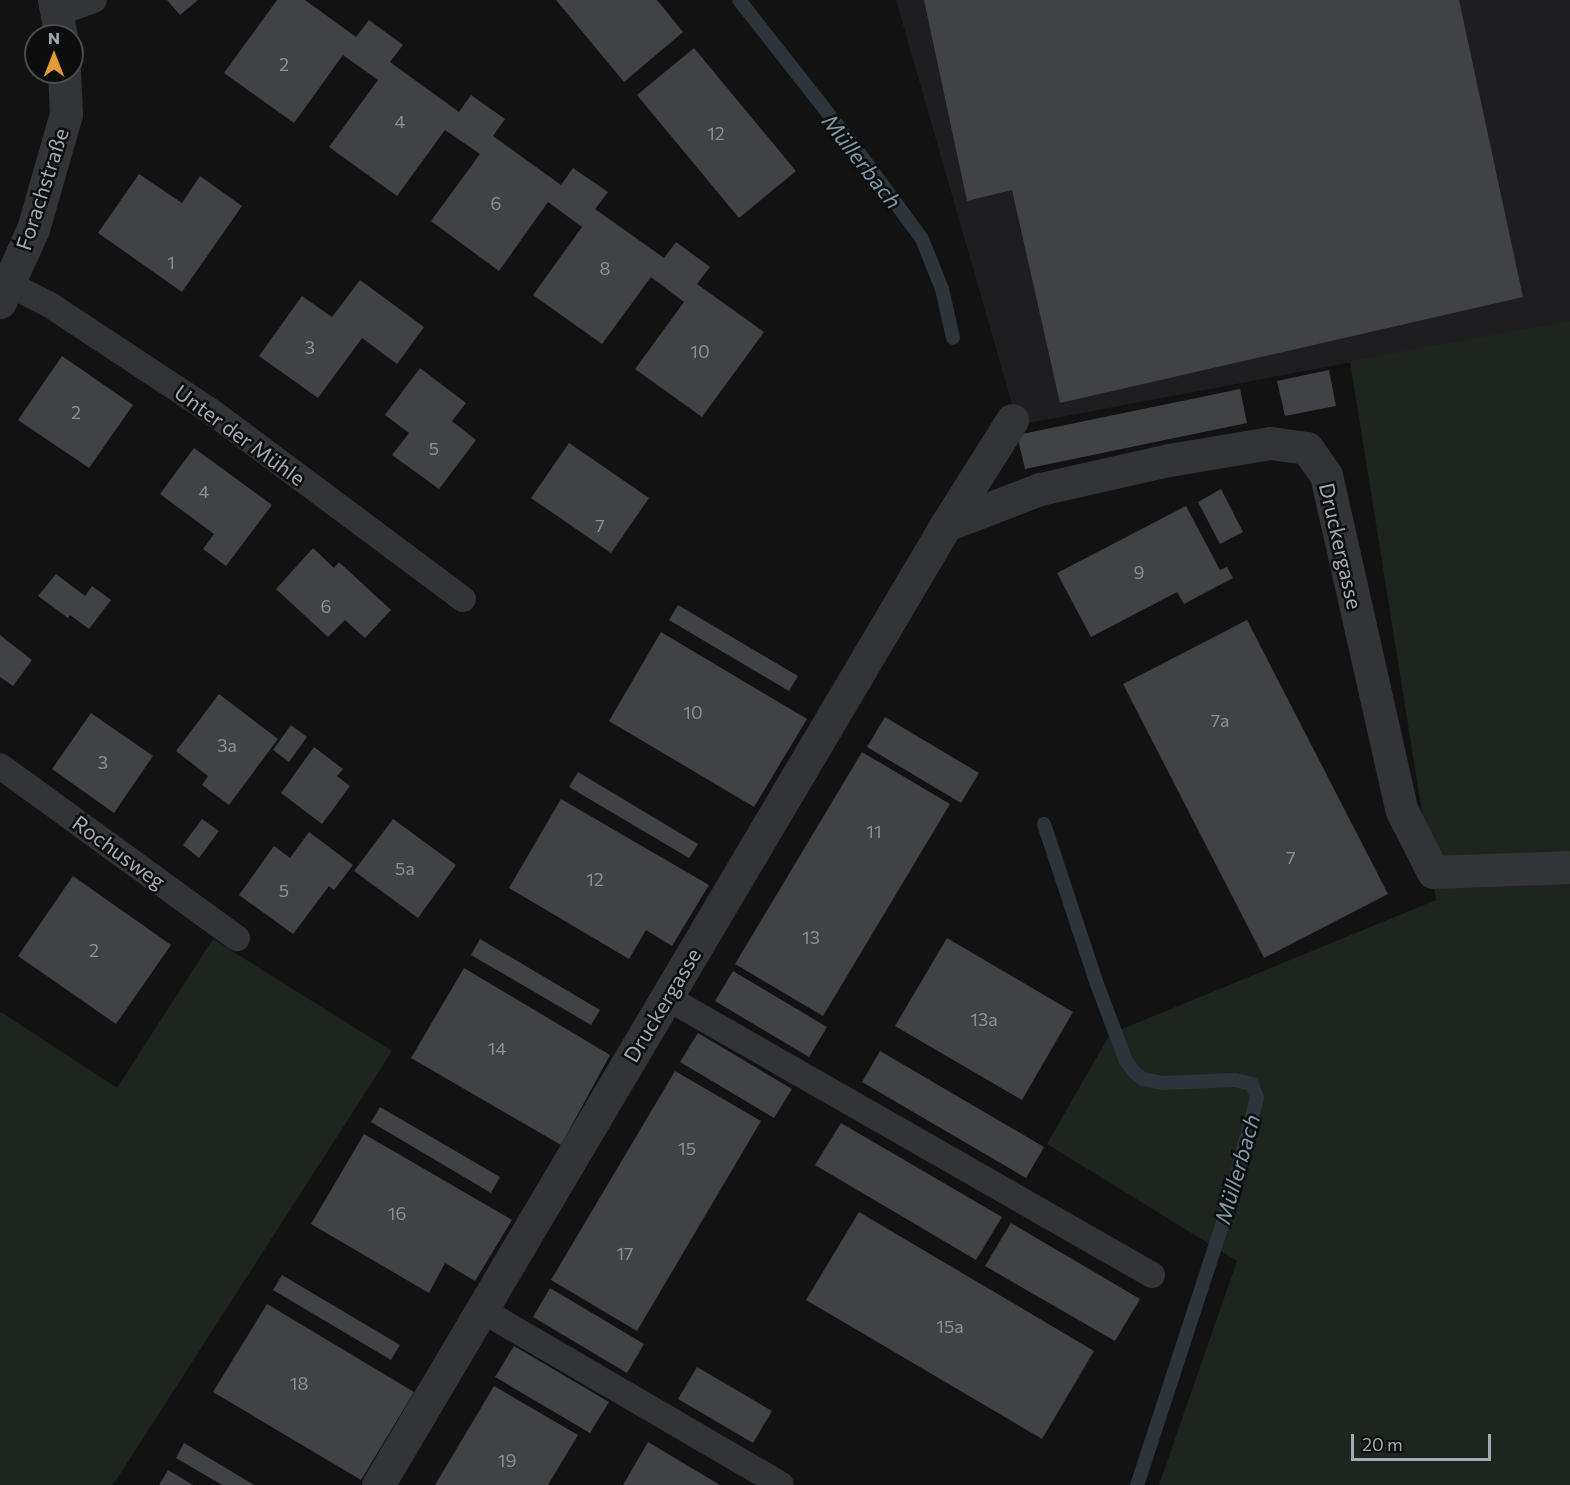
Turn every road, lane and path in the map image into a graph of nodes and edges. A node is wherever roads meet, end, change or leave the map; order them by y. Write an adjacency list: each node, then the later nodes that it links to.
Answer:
1 (94, 0): 2 (lane)
2 (57, 16)
3 (65, 84): 4 (street, Forachstraße)
4 (4, 293): 7 (lane, Unter der Mühle)
5 (1012, 420): 6 (street, Druckergasse)
6 (946, 525): 9 (street, Druckergasse); 11 (street, Druckergasse)
7 (463, 599)
8 (0, 766): 10 (lane, Rochusweg)
9 (1570, 867)
10 (237, 938)
11 (666, 997): 12 (lane); 13 (street, Druckergasse)
12 (1152, 1275)
13 (482, 1310): 14 (street, Druckergasse); 15 (lane)
14 (378, 1485)
15 (781, 1485)

